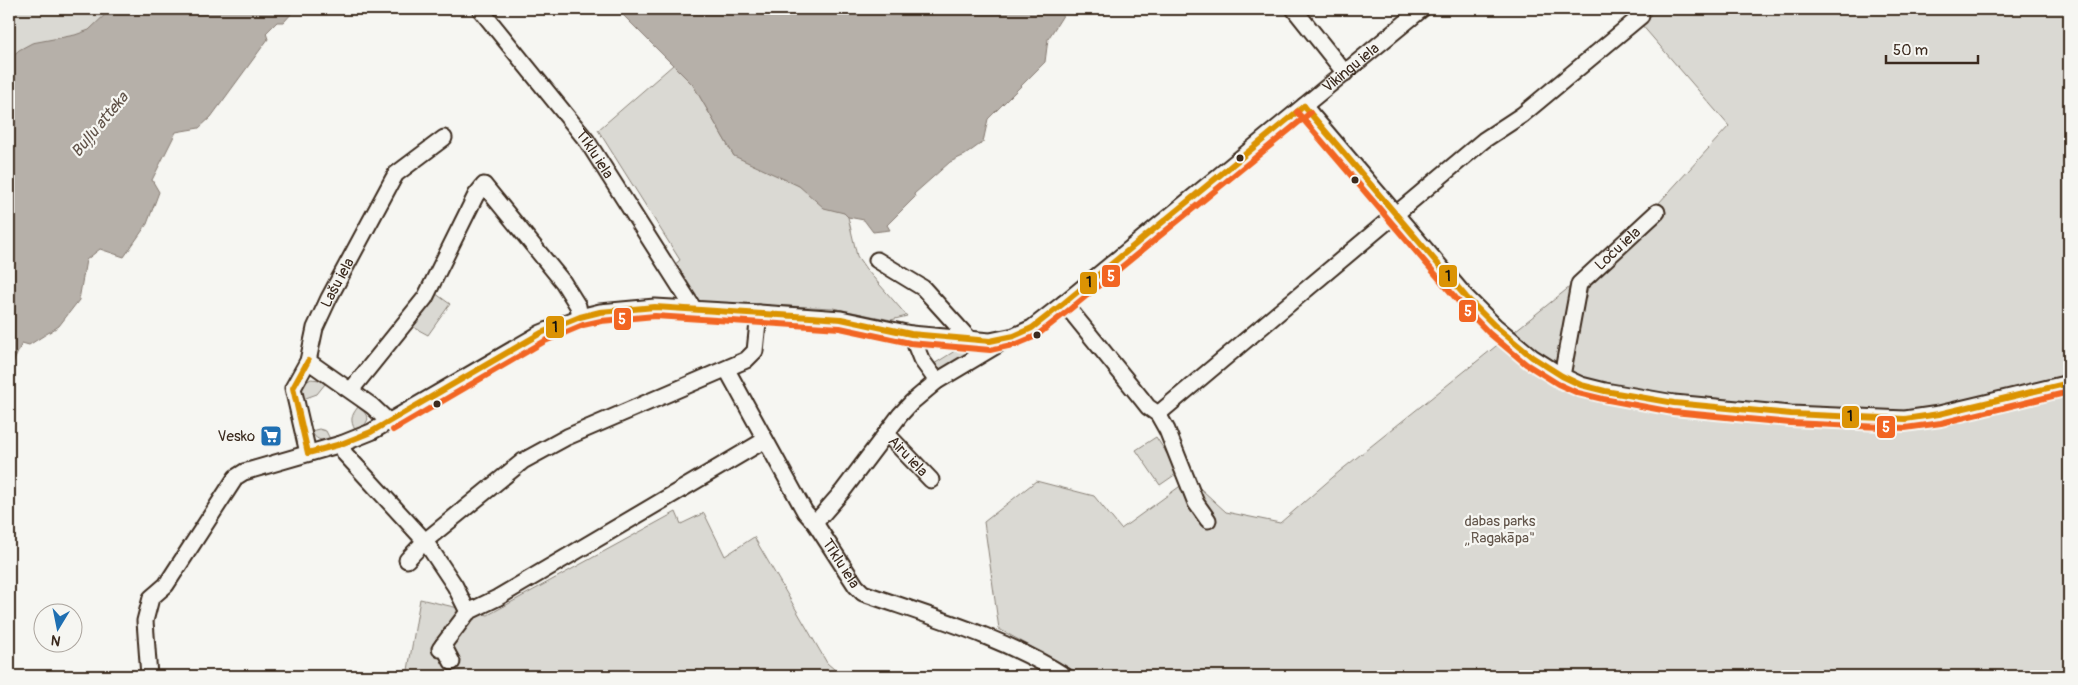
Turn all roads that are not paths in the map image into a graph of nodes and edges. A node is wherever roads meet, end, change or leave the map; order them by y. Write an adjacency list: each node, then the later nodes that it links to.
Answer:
1 (480, 9): 12 (street, Tīklu iela)
2 (1294, 9): 5 (street)
3 (1415, 11): 5 (street, Vikingu iela)
4 (1641, 16): 9 (street)
5 (1344, 72): 6 (street, Vikingu iela)
6 (1304, 106): 9 (street); 11 (street, Vikingu iela)
7 (444, 138): 18 (street, Lašu iela)
8 (1656, 212): 20 (street, Loču iela)
9 (1397, 214): 20 (street); 24 (street)
10 (877, 260): 17 (street)
11 (1064, 303): 16 (street, Vikingu iela); 24 (street)
12 (694, 309): 13 (street, Vikingu iela); 14 (street)
13 (759, 312): 15 (street, Vikingu iela); 19 (street)
14 (580, 317): 23 (street); 25 (street)
15 (911, 334): 17 (street, Vikingu iela); 21 (street)
16 (1014, 336): 17 (street, Vikingu iela); 21 (street)
17 (971, 341)
18 (308, 360): 23 (street); 29 (street, Lašu iela)
19 (727, 370): 27 (street, Tīklu iela); 33 (street)
20 (1562, 376): 22 (street)
21 (937, 381): 26 (street)
22 (2069, 383)
23 (351, 390): 25 (street)
24 (1158, 414): 31 (street)
25 (390, 422): 28 (street)
26 (886, 433): 30 (street, Airu iela); 32 (street)
27 (765, 440): 32 (street, Tīklu iela); 35 (street)
28 (341, 444): 29 (street); 33 (street)
29 (308, 452): 37 (street)
30 (931, 480)
31 (1208, 520)
32 (816, 524): 38 (street, Tīklu iela)
33 (425, 541): 34 (street); 35 (street)
34 (407, 560)
35 (468, 612): 36 (street)
36 (452, 662)
37 (149, 676)
38 (1064, 676)

